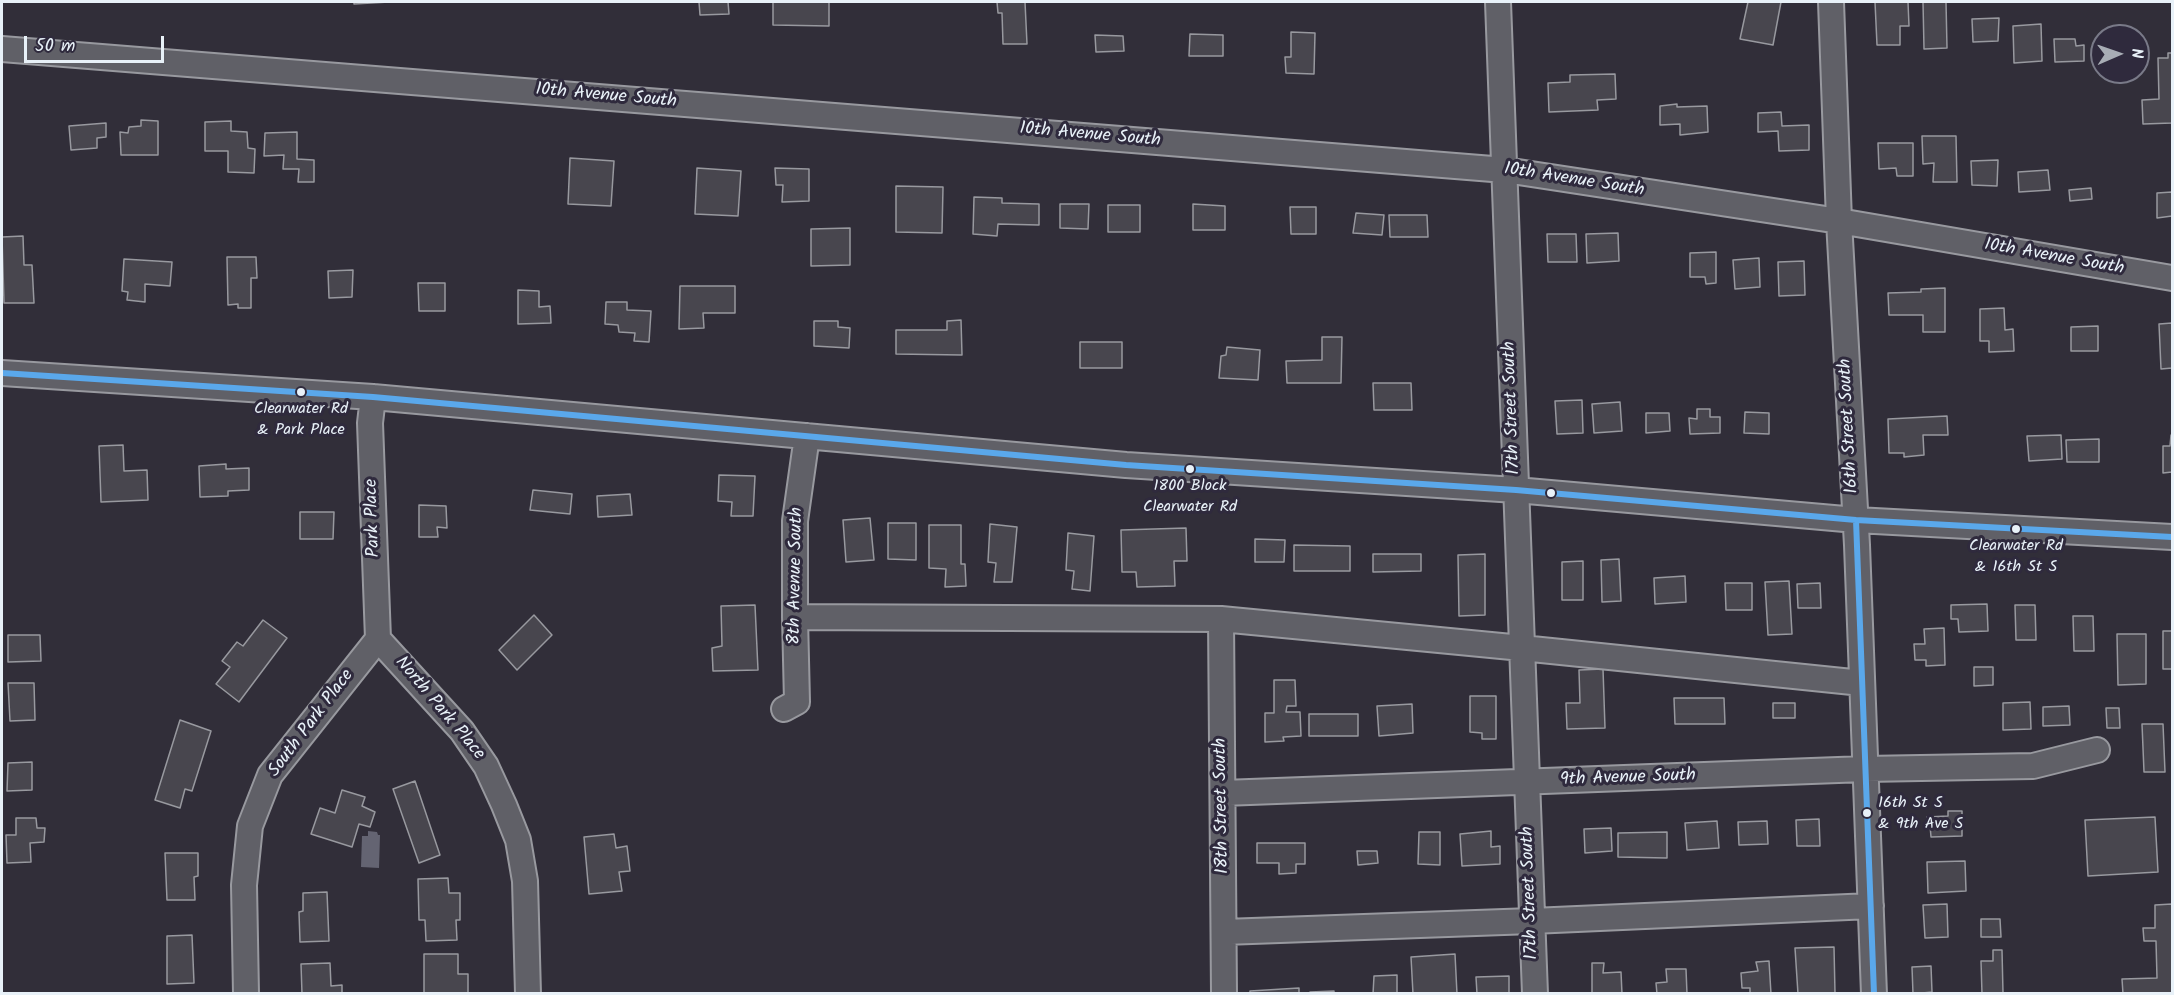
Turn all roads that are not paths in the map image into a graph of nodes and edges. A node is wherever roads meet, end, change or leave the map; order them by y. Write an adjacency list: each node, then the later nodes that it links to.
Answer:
1 (1498, 2): 4 (street, 17th Street South)
2 (1831, 2): 5 (street, 16th Street South)
3 (2, 49): 4 (street, 10th Avenue South)
4 (1504, 170): 5 (street, 10th Avenue South); 10 (street, 17th Street South)
5 (1839, 221): 6 (street, 10th Avenue South); 11 (street, 16th Street South)
6 (2172, 279)
7 (2, 373): 8 (street)
8 (373, 397): 9 (street); 15 (street, Park Place)
9 (807, 436): 10 (street); 13 (street, 8th Avenue South)
10 (1516, 490): 11 (street); 16 (street, 17th Street South)
11 (1856, 520): 12 (street); 17 (street, 16th Street South)
12 (2172, 537)
13 (795, 617): 14 (street); 18 (street, 8th Avenue South)
14 (1221, 620): 16 (street); 22 (street, 18th Street South)
15 (378, 639): 26 (street, South Park Place); 27 (street, North Park Place)
16 (1522, 648): 17 (street); 21 (street, 17th Street South)
17 (1862, 683): 20 (street, 16th Street South)
18 (784, 709)
19 (2097, 750): 20 (street, 9th Avenue South)
20 (1865, 769): 21 (street, 9th Avenue South); 23 (street, 16th Street South)
21 (1527, 783): 22 (street, 9th Avenue South); 24 (street, 17th Street South)
22 (1223, 793): 25 (street, 18th Street South)
23 (1871, 906): 24 (street); 30 (street, 16th Street South)
24 (1532, 921): 25 (street); 29 (street, 17th Street South)
25 (1224, 932): 28 (street, 18th Street South)
26 (246, 993)
27 (528, 993)
28 (1224, 993)
29 (1535, 993)
30 (1874, 993)

